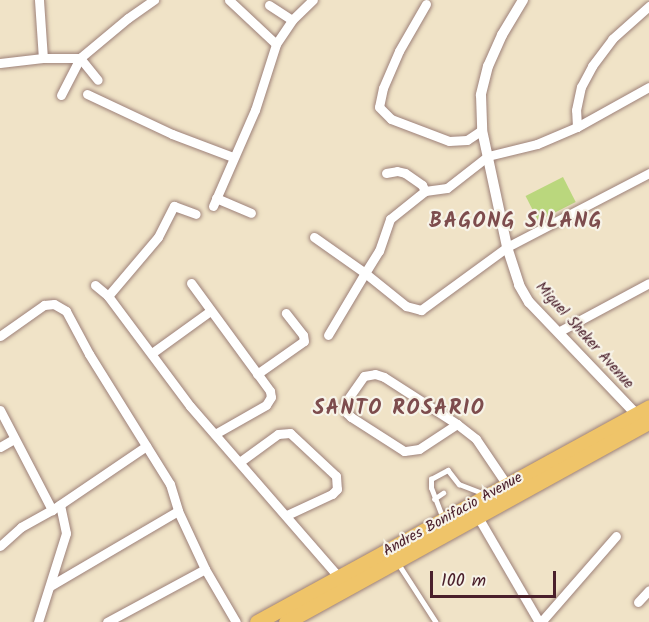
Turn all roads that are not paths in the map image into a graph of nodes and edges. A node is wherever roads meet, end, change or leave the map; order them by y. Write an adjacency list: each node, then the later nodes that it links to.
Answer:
1 (39, 0): 11 (street)
2 (154, 0): 12 (street)
3 (229, 0): 10 (street)
4 (313, 0): 9 (street)
5 (523, 0): 19 (street, Miguel Sheker Avenue)
6 (426, 4): 19 (street)
7 (269, 5): 9 (street)
8 (649, 6): 18 (street)
9 (291, 20): 10 (street)
10 (276, 44): 21 (street)
11 (43, 58): 12 (street); 13 (street)
12 (80, 58): 14 (street); 17 (street)
13 (0, 63)
14 (98, 80)
15 (649, 87): 18 (street)
16 (87, 94): 21 (street)
17 (61, 95)
18 (577, 127): 20 (street)
19 (482, 130): 20 (street, Miguel Sheker Avenue)
20 (488, 156): 24 (street); 28 (street, Miguel Sheker Avenue)
21 (233, 158): 25 (street)
22 (386, 172): 24 (street)
23 (649, 173): 28 (street)
24 (425, 190): 29 (street)
25 (251, 213)
26 (196, 214): 33 (street)
27 (314, 237): 29 (street)
28 (507, 247): 29 (street); 36 (street, Miguel Sheker Avenue)
29 (365, 273): 37 (street)
30 (649, 283): 36 (street)
31 (191, 284): 34 (street)
32 (95, 285): 33 (street)
33 (108, 297): 39 (street)
34 (210, 311): 39 (street); 40 (street)
35 (286, 313): 40 (street)
36 (558, 332): 42 (street, Miguel Sheker Avenue)
37 (328, 335)
38 (0, 336): 46 (street)
39 (152, 352): 44 (street)
40 (257, 374): 44 (street)
41 (0, 410): 45 (street)
42 (645, 420): 50 (highway, Andres Bonifacio Avenue); 57 (highway, Andres Bonifacio Avenue)
43 (457, 424): 43 (street); 50 (street)
44 (215, 434): 48 (street)
45 (14, 439): 47 (street); 55 (street)
46 (146, 446): 55 (street); 56 (street)
47 (0, 447)
48 (241, 461): 58 (street); 58 (street)
49 (459, 484): 51 (lane); 53 (lane); 54 (lane)
50 (507, 485): 53 (highway, Andres Bonifacio Avenue)
51 (452, 487)
52 (443, 493): 54 (lane)
53 (487, 496): 57 (highway, Andres Bonifacio Avenue)
54 (434, 499): 59 (lane)
55 (56, 507): 61 (street); 65 (street)
56 (178, 511): 63 (street); 65 (street)
57 (474, 511): 59 (highway, Andres Bonifacio Avenue); 62 (highway, Andres Bonifacio Avenue); 74 (street)
58 (287, 515): 64 (street)
59 (444, 521): 62 (highway, Andres Bonifacio Avenue)
60 (616, 536): 74 (street)
61 (0, 546)
62 (394, 556): 64 (highway, Andres Bonifacio Avenue); 72 (highway, Andres Bonifacio Avenue); 73 (lane)
63 (205, 569): 69 (street); 70 (street)
64 (338, 576): 71 (highway, Andres Bonifacio Avenue)
65 (50, 586): 68 (street)
66 (649, 590): 67 (street)
67 (638, 602)
68 (38, 622)
69 (107, 622)
70 (236, 622)
71 (257, 622)
72 (286, 622)
73 (436, 622)
74 (540, 622)

